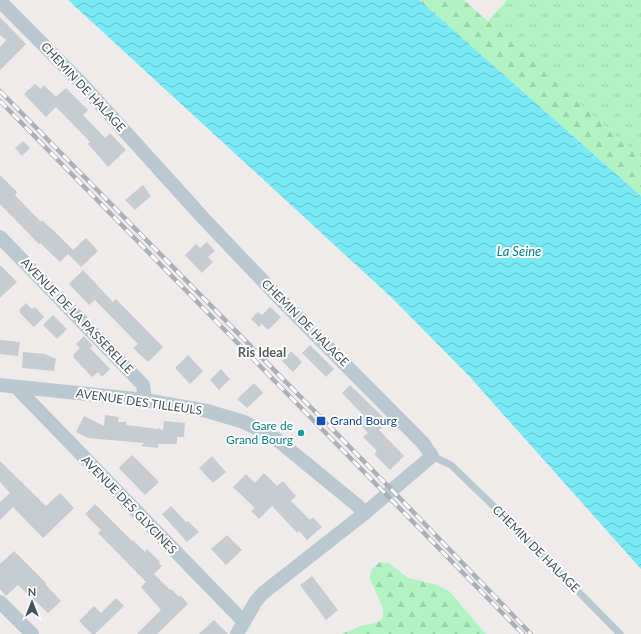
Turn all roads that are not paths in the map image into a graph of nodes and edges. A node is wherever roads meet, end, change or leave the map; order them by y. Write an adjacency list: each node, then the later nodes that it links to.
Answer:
1 (0, 1): 6 (street, CHEMIN DE HALAGE)
2 (0, 236): 5 (street, AVENUE DE LA PASSERELLE)
3 (0, 385): 4 (street, AVENUE DES TILLEULS)
4 (16, 386): 5 (street, AVENUE DES TILLEULS); 9 (street, AVENUE DES GLYCINES)
5 (145, 400): 7 (street, AVENUE DES TILLEULS)
6 (432, 456): 7 (street); 11 (lane, CHEMIN DE HALAGE)
7 (365, 513): 9 (street)
8 (0, 602): 10 (street)
9 (240, 628)
10 (32, 634)
11 (620, 634)

